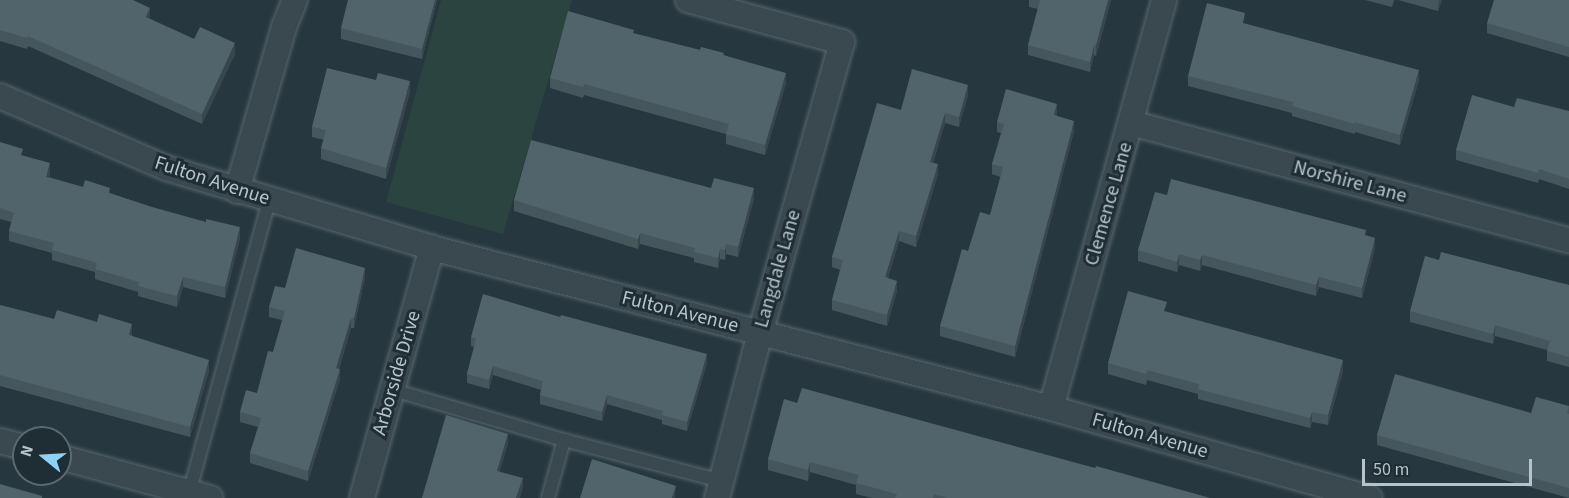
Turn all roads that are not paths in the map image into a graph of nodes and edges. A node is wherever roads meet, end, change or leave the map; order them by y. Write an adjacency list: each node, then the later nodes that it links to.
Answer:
1 (295, 0): 6 (street)
2 (688, 0): 10 (street, Langdale Lane)
3 (1164, 0): 5 (street, Clemence Lane)
4 (0, 96): 6 (street, Fulton Avenue)
5 (1131, 123): 8 (street, Norshire Lane); 12 (street, Clemence Lane)
6 (237, 191): 7 (street, Fulton Avenue)
7 (269, 200): 9 (street, Fulton Avenue); 17 (lane)
8 (1569, 240)
9 (432, 248): 10 (street, Fulton Avenue); 11 (street, Arborside Drive)
10 (760, 333): 12 (street, Fulton Avenue); 15 (street, Langdale Lane)
11 (393, 390): 13 (lane); 18 (street, Arborside Drive)
12 (1051, 408): 16 (street, Fulton Avenue)
13 (564, 440): 15 (lane); 19 (lane)
14 (72, 460): 17 (street)
15 (719, 489)
16 (1337, 494): 20 (street, Fulton Avenue)
17 (196, 496)
18 (362, 498)
19 (548, 498)
20 (1370, 498)

